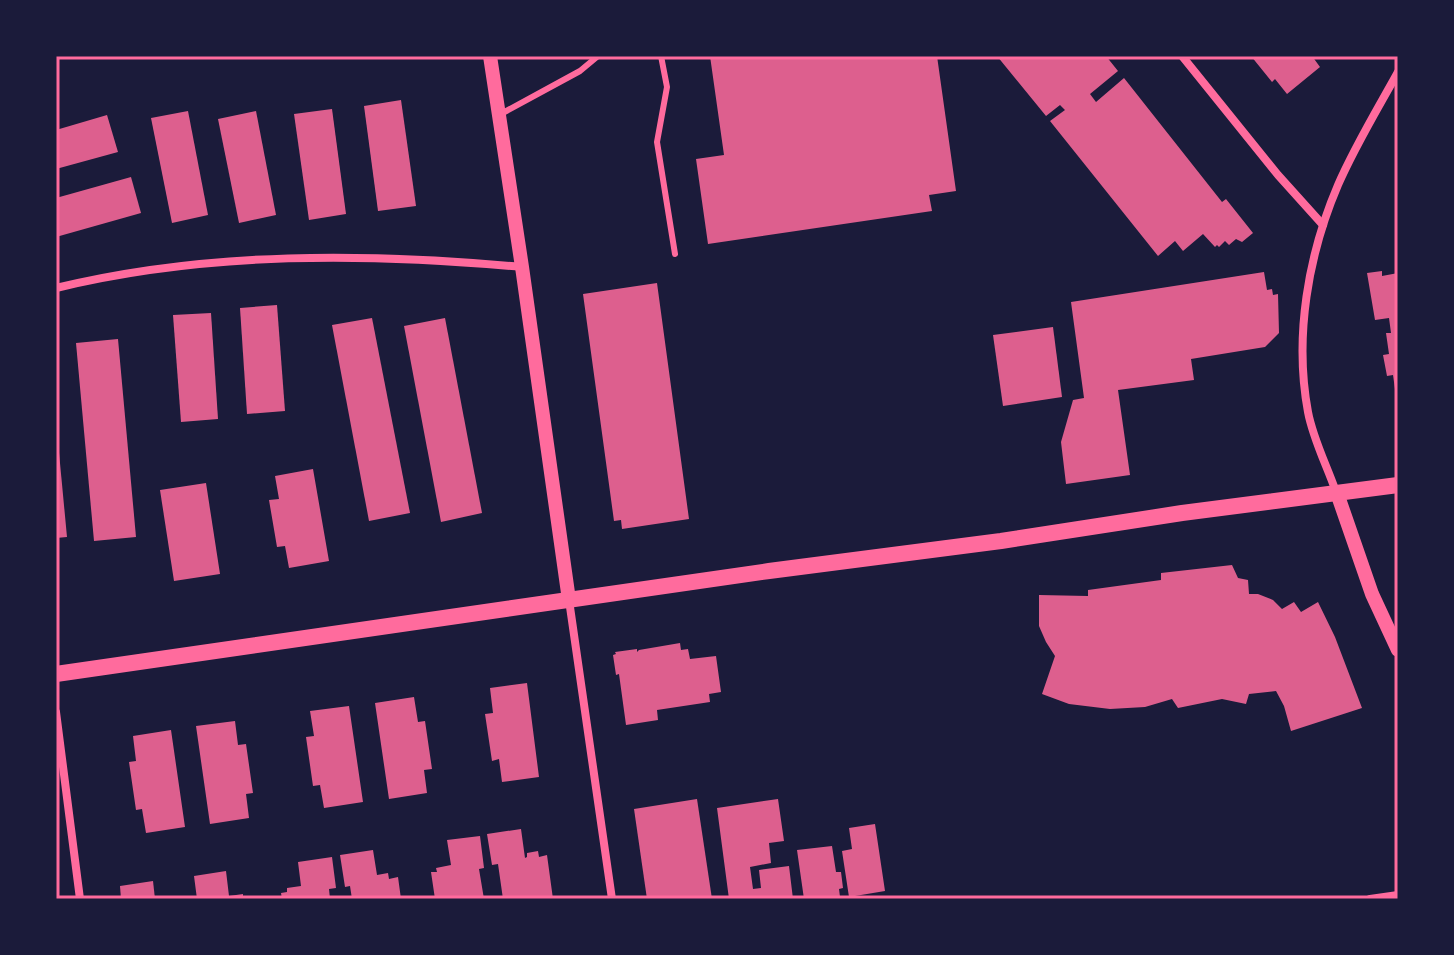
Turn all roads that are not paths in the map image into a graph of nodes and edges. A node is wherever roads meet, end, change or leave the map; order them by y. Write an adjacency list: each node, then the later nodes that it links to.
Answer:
1 (490, 56): 6 (street)
2 (598, 56): 6 (lane)
3 (661, 56): 8 (lane)
4 (1182, 56): 7 (street)
5 (1398, 72): 7 (street)
6 (499, 115): 9 (street)
7 (1323, 225): 12 (street)
8 (675, 254)
9 (522, 267): 10 (street); 13 (street)
10 (56, 288)
11 (1398, 485): 12 (main road)
12 (1337, 493): 13 (main road); 14 (street)
13 (569, 600): 15 (main road); 19 (street)
14 (1398, 650)
15 (56, 674)
16 (56, 712): 18 (street)
17 (1398, 895): 20 (street)
18 (80, 899)
19 (612, 899)
20 (1370, 899)

